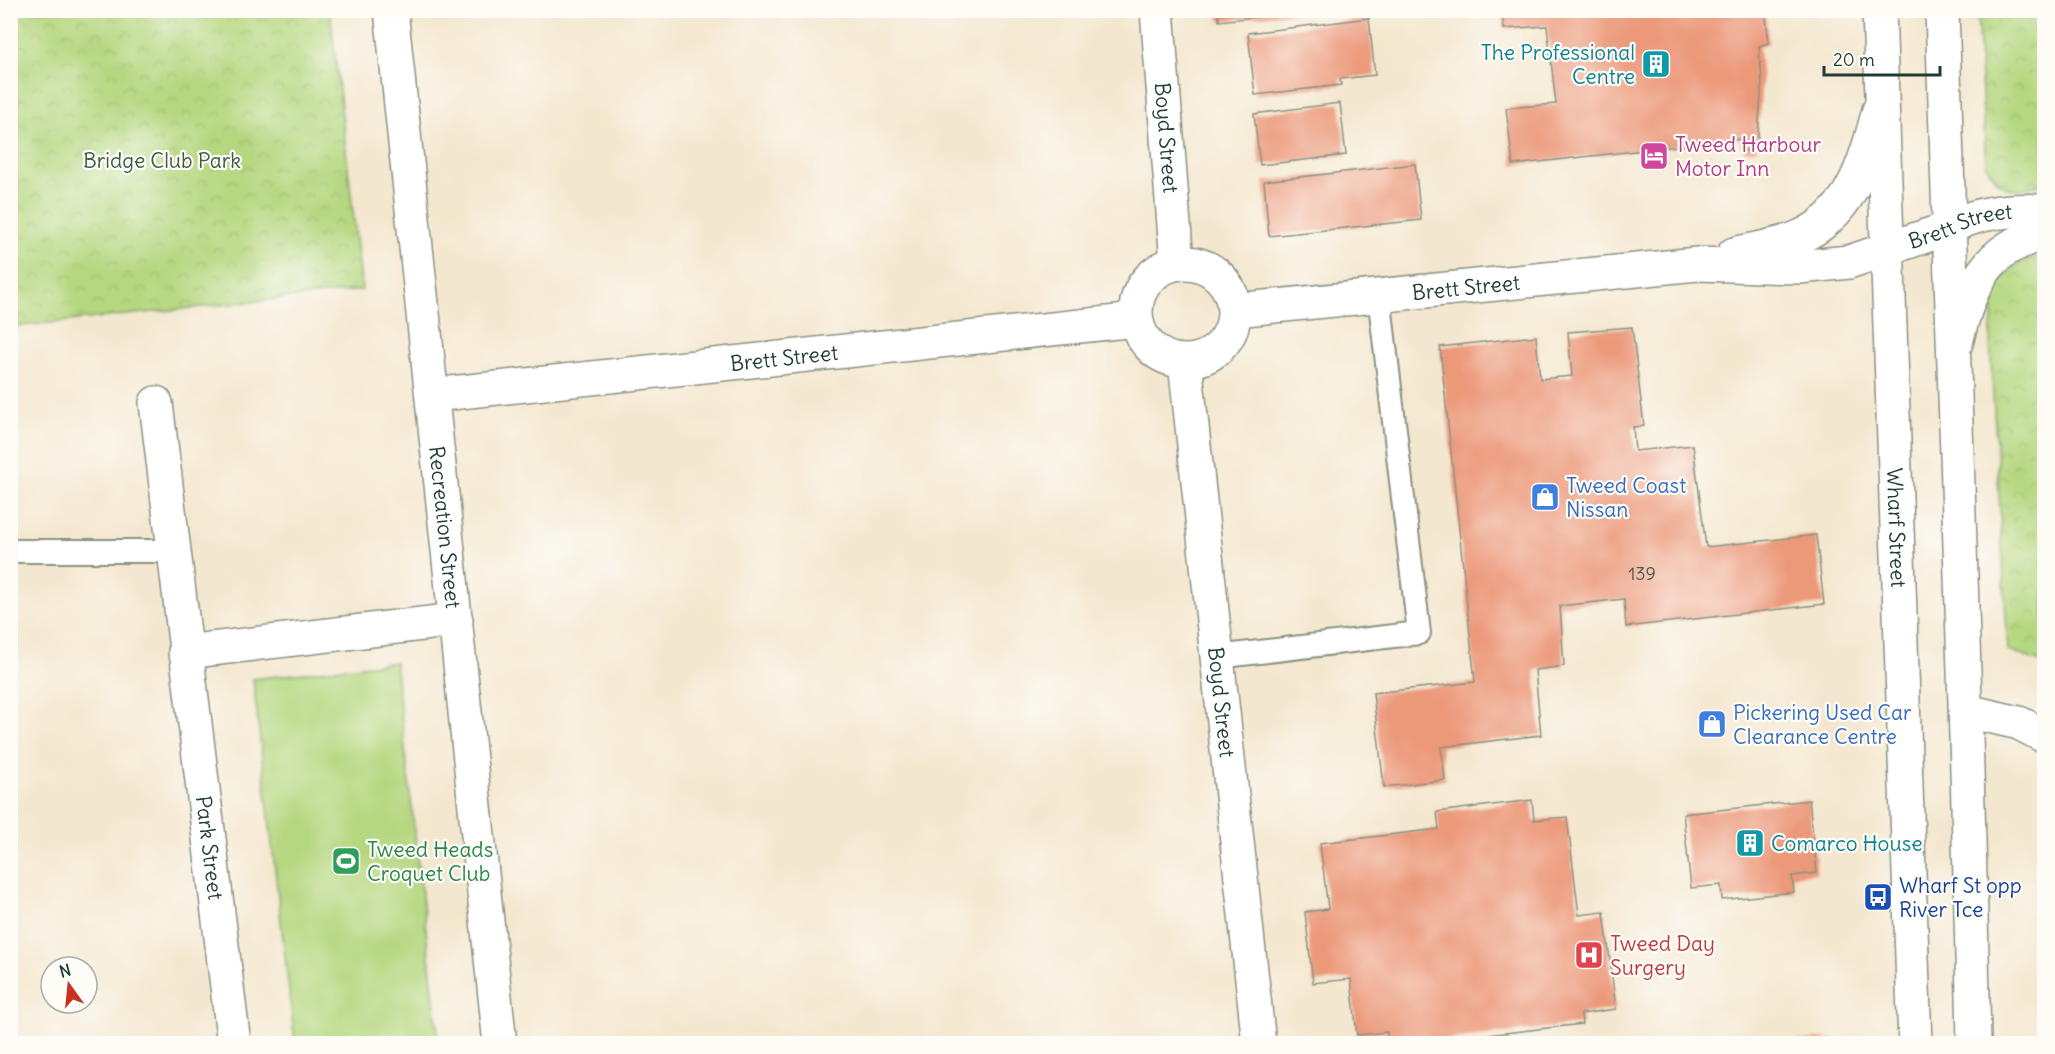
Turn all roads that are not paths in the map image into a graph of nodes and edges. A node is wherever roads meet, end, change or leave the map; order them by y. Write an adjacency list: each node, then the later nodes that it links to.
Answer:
1 (391, 10): 17 (street, Recreation Street)
2 (1157, 10): 10 (street, Boyd Street)
3 (1879, 10): 5 (street, Wharf Street)
4 (1942, 10): 7 (street)
5 (1882, 97): 9 (street, Wharf Street); 11 (street, Brett Street)
6 (2044, 211): 7 (street, Brett Street)
7 (1949, 228): 9 (street, Brett Street); 15 (street)
8 (2044, 231): 15 (street, Brett Street)
9 (1887, 250): 11 (street, Brett Street); 30 (street, Wharf Street)
10 (1177, 263): 13 (street); 14 (street)
11 (1697, 264): 12 (street, Brett Street)
12 (1379, 295): 13 (street, Brett Street); 23 (lane)
13 (1235, 310): 16 (street)
14 (1136, 320): 16 (street); 17 (street, Brett Street)
15 (1952, 361): 24 (street)
16 (1185, 362): 23 (street, Boyd Street)
17 (432, 395): 21 (street, Recreation Street)
18 (156, 404): 20 (street, Park Street)
19 (10, 551): 20 (lane)
20 (173, 551): 22 (street, Park Street)
21 (456, 620): 22 (street); 28 (street, Recreation Street)
22 (184, 652): 27 (street, Park Street)
23 (1217, 657): 29 (street, Boyd Street)
24 (1967, 711): 25 (street); 26 (street)
25 (2044, 736)
26 (1975, 1043)
27 (234, 1044)
28 (500, 1044)
29 (1259, 1044)
30 (1915, 1044)

